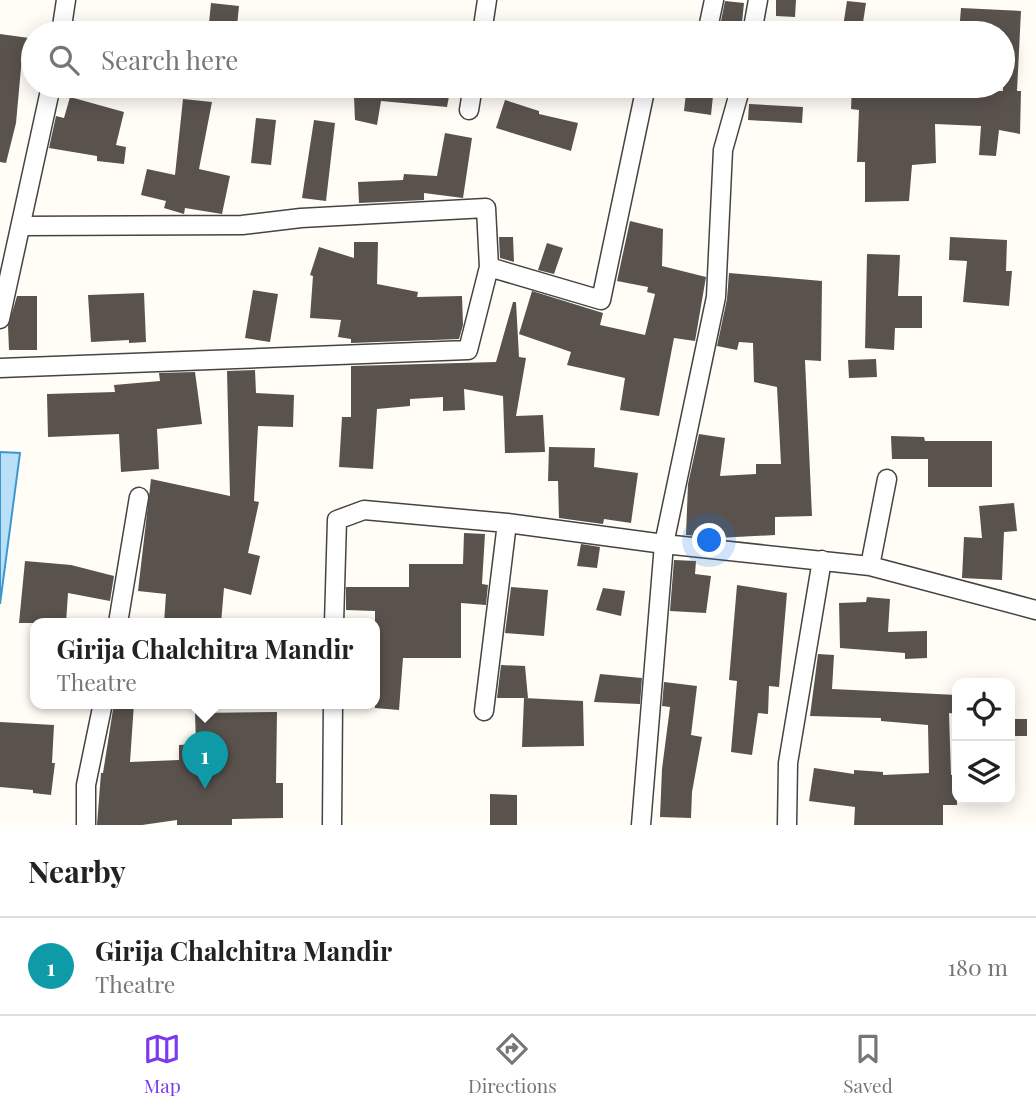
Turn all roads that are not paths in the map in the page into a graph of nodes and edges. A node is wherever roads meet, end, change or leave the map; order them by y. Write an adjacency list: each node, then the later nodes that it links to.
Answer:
1 (66, 0): 5 (street)
2 (487, 0): 6 (street)
3 (714, 0): 7 (street)
4 (758, 0): 8 (street)
5 (63, 21)
6 (484, 21)
7 (710, 21)
8 (754, 21)
9 (49, 98): 14 (street)
10 (471, 98): 13 (street)
11 (643, 98): 15 (street)
12 (738, 98): 21 (street)
13 (469, 110)
14 (22, 226): 15 (street); 16 (street)
15 (489, 267): 17 (street)
16 (0, 319)
17 (0, 368)
18 (887, 479): 23 (street)
19 (139, 497): 25 (street)
20 (507, 523): 21 (street); 26 (street); 29 (street)
21 (664, 544): 22 (street); 32 (street)
22 (822, 561): 23 (street); 33 (street)
23 (870, 566): 24 (street)
24 (1036, 610)
25 (119, 618)
26 (334, 618)
27 (102, 709): 30 (street)
28 (333, 709): 31 (street)
29 (484, 711)
30 (86, 825)
31 (332, 825)
32 (641, 825)
33 (787, 825)

